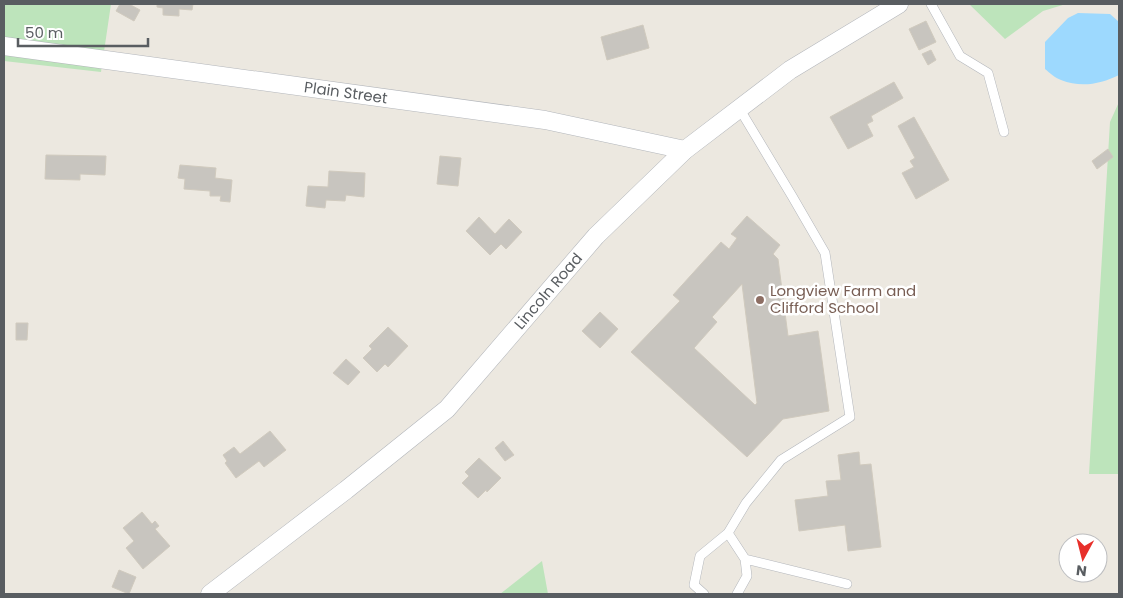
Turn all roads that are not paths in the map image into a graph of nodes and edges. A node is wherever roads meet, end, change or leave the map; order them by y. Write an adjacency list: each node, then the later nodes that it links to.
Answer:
1 (899, 4): 4 (street, Lincoln Road)
2 (931, 4): 5 (lane)
3 (4, 46): 6 (street, Plain Street)
4 (739, 108): 6 (street, Lincoln Road); 7 (lane)
5 (1004, 132)
6 (685, 150): 10 (street, Lincoln Road)
7 (728, 533): 8 (lane); 11 (lane)
8 (745, 559): 9 (lane); 12 (lane)
9 (847, 584)
10 (210, 594)
11 (704, 594)
12 (737, 594)

